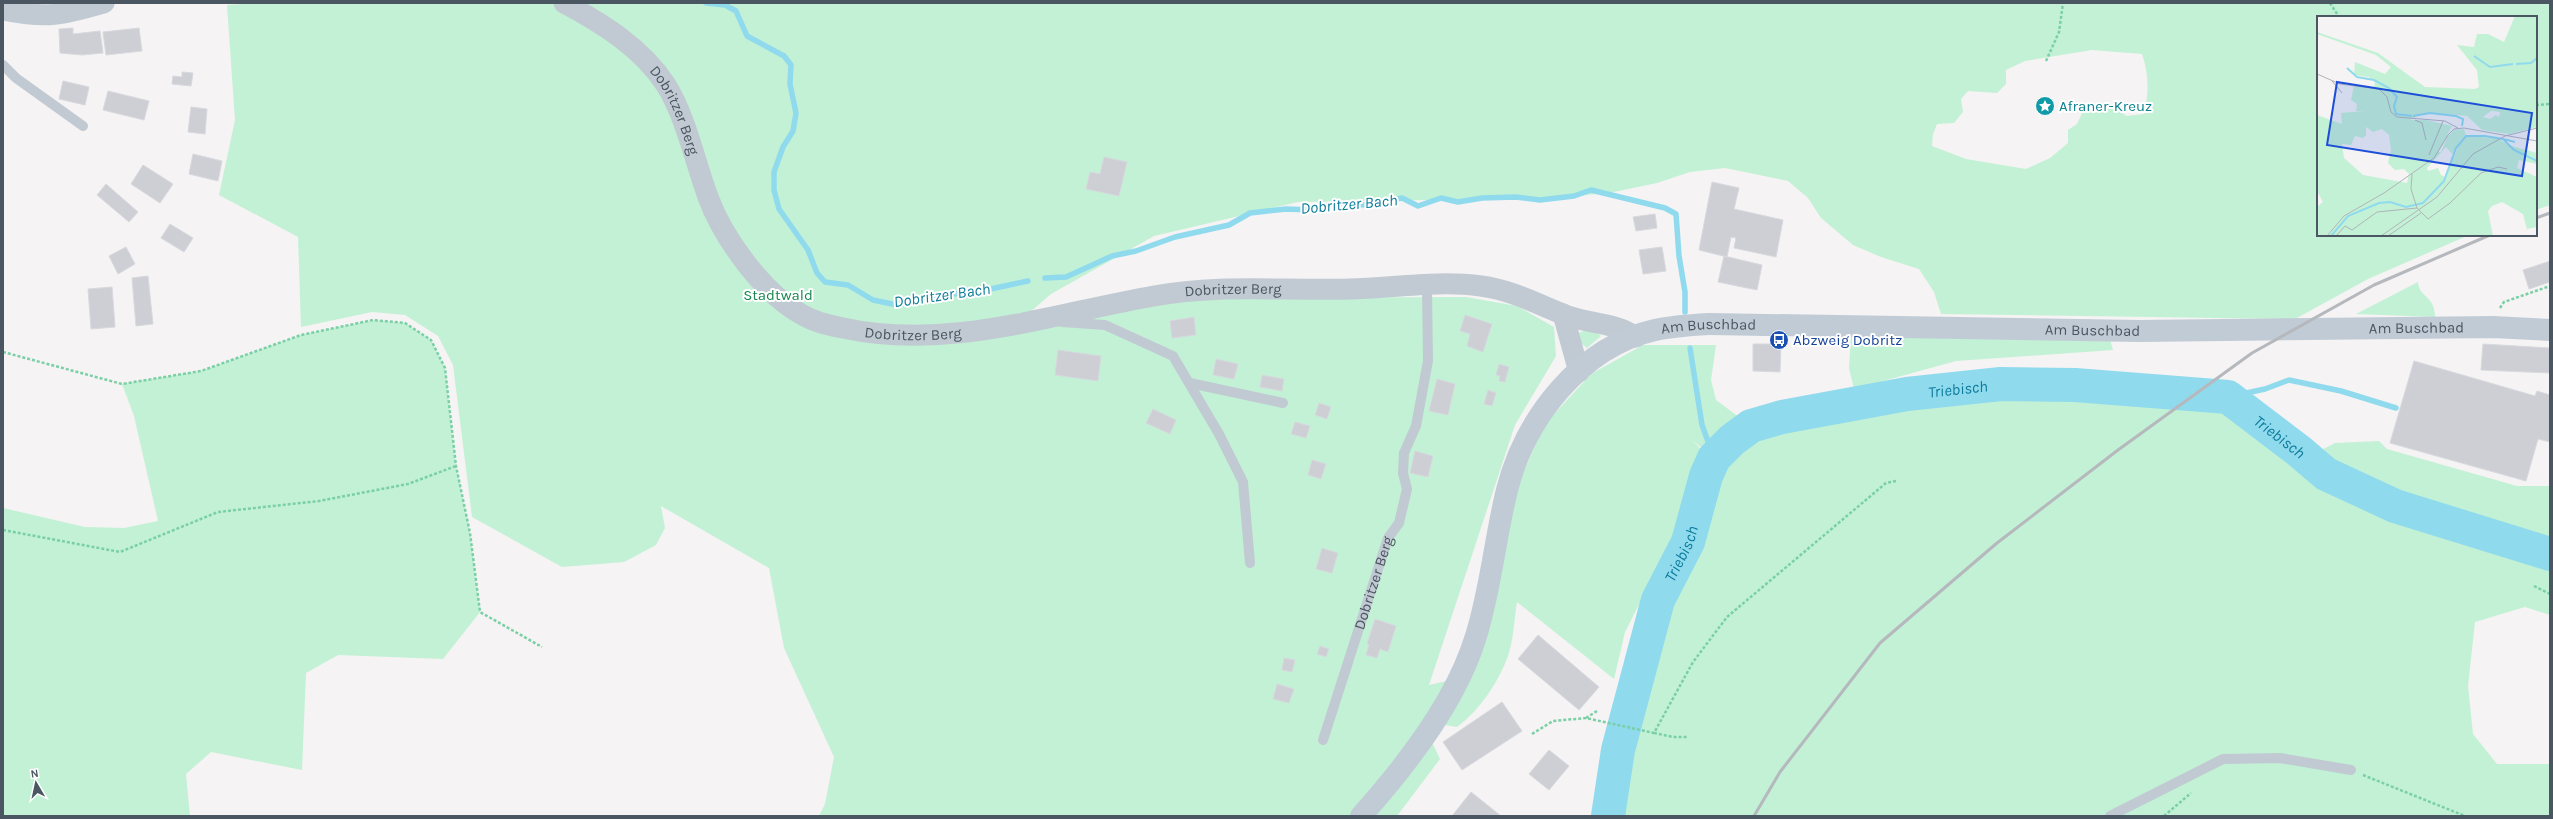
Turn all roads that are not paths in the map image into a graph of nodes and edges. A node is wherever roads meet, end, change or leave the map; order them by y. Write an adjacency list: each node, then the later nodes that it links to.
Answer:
1 (104, 3): 3 (street)
2 (564, 3): 8 (street, Dobritzer Berg)
3 (3, 10)
4 (3, 65): 5 (lane)
5 (83, 126)
6 (1427, 286): 7 (street, Dobritzer Berg); 8 (street, Dobritzer Berg); 15 (lane, Dobritzer Berg)
7 (1562, 314): 10 (street, Dobritzer Berg); 11 (street)
8 (1042, 320): 12 (lane)
9 (2550, 330): 10 (main road, Am Buschbad)
10 (1636, 337): 11 (main road, Am Buschbad)
11 (1579, 372): 17 (main road, Am Buschbad)
12 (1190, 383): 13 (lane); 14 (lane)
13 (1283, 403)
14 (1250, 563)
15 (1323, 740)
16 (2351, 770): 18 (lane)
17 (1361, 816)
18 (2110, 816)

